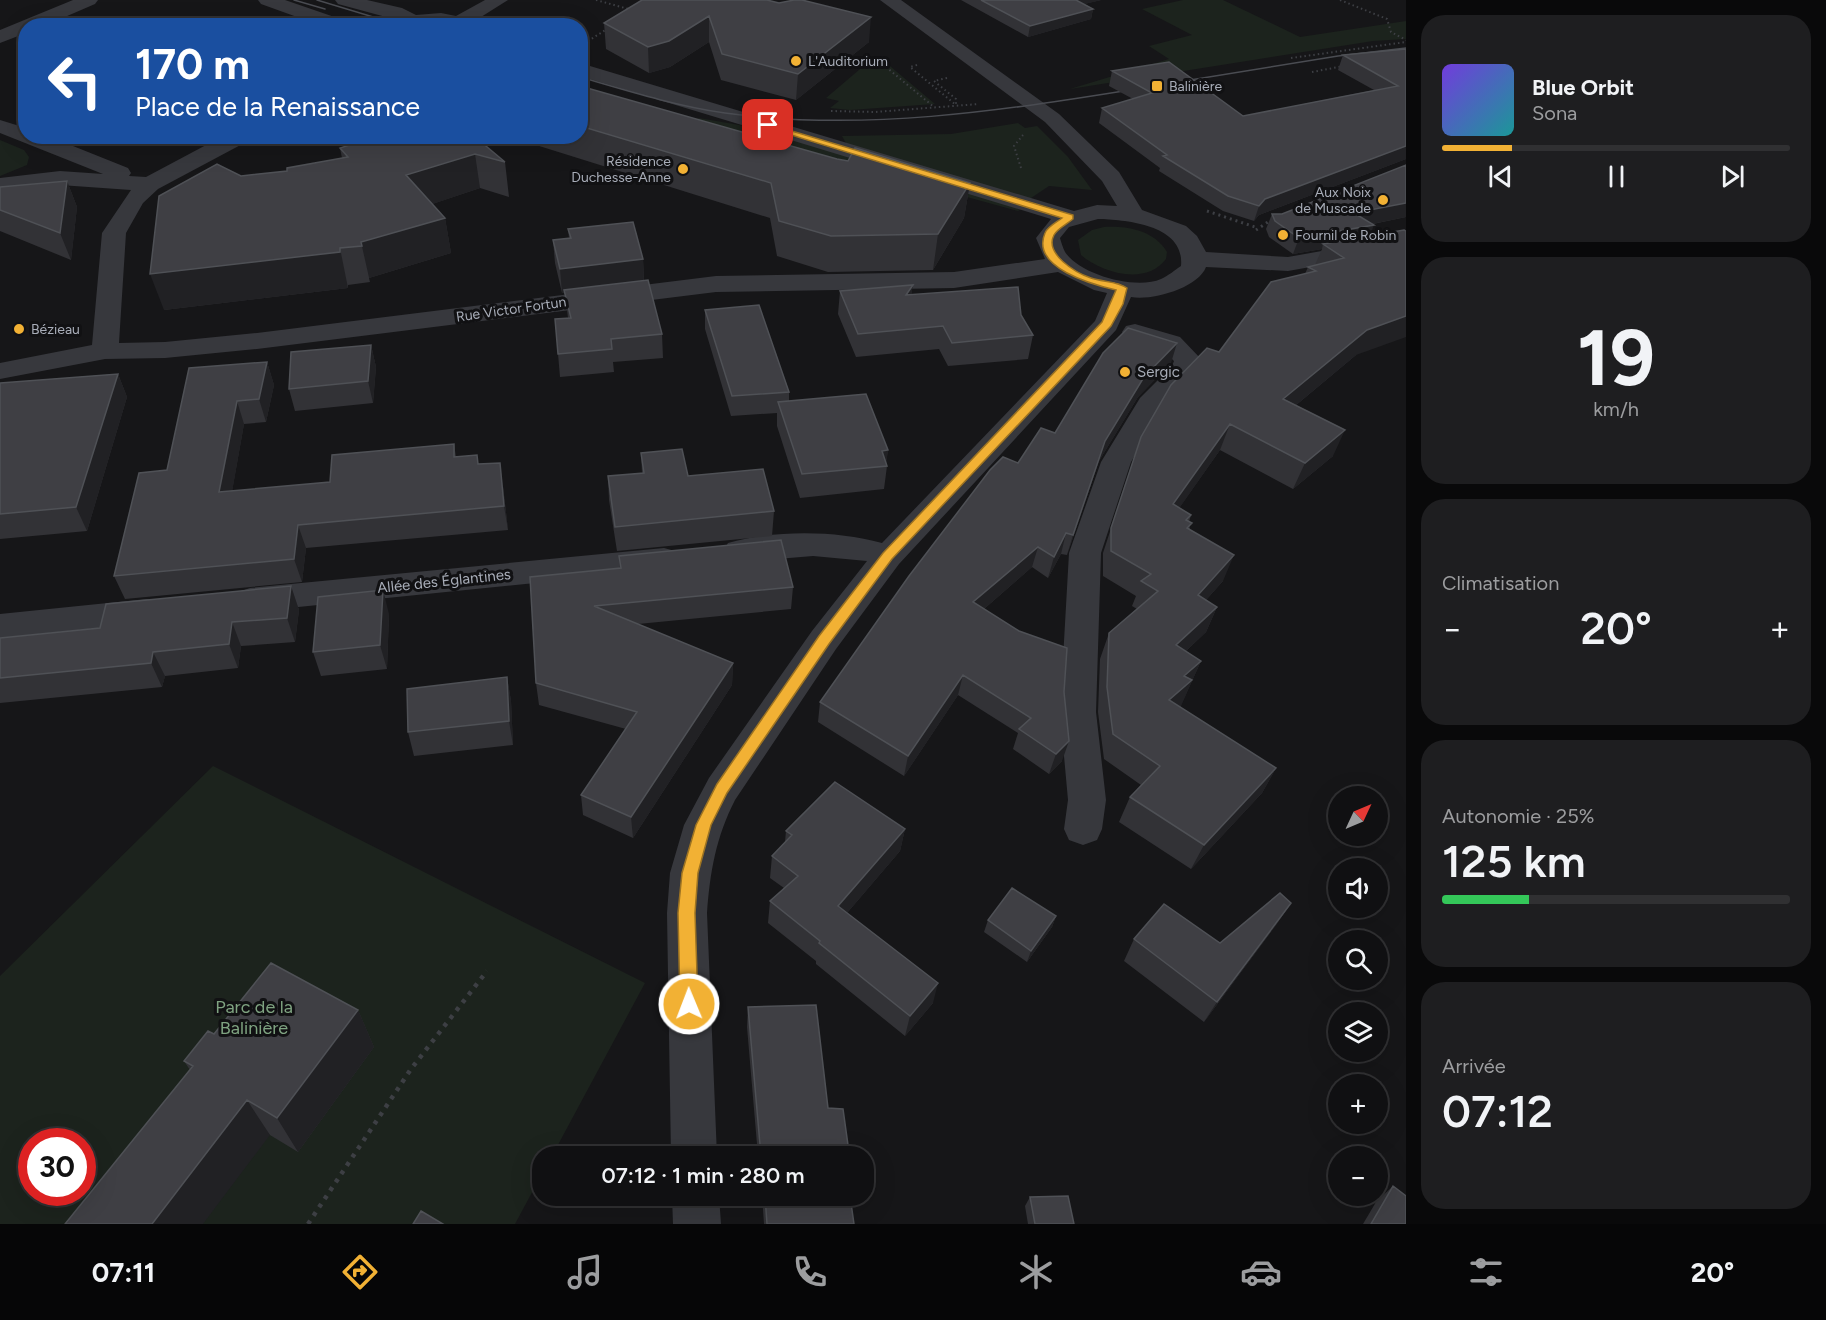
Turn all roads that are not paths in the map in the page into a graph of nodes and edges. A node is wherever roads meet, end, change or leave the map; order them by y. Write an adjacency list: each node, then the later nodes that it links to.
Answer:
1 (89, 0): 6 (street)
2 (267, 0): 7 (street)
3 (344, 0): 8 (street)
4 (499, 0): 9 (street)
5 (889, 0): 21 (street)
6 (45, 18)
7 (319, 18)
8 (401, 18)
9 (472, 18)
10 (18, 29): 11 (street)
11 (2, 36): 12 (street)
12 (18, 40)
13 (588, 72): 22 (street)
14 (682, 122): 22 (street)
15 (0, 126): 16 (street)
16 (18, 133)
17 (48, 144): 19 (street)
18 (225, 144): 19 (street)
19 (150, 184): 20 (street); 28 (street)
20 (0, 185)
21 (1133, 214): 22 (street); 24 (street)
22 (1060, 224): 25 (street)
23 (1406, 243): 24 (street)
24 (1196, 258): 26 (street)
25 (1060, 264): 26 (street); 28 (street, Rue Victor Fortun)
26 (1122, 288): 27 (street)
27 (1107, 324): 30 (street); 34 (street)
28 (105, 351): 29 (street, Rue Victor Fortun)
29 (0, 371)
30 (888, 556): 31 (street, Allée des Églantines); 35 (street)
31 (227, 603)
32 (179, 608): 33 (street)
33 (0, 626)
34 (1083, 829)
35 (694, 1146)
36 (697, 1206): 37 (street)
37 (698, 1224)

